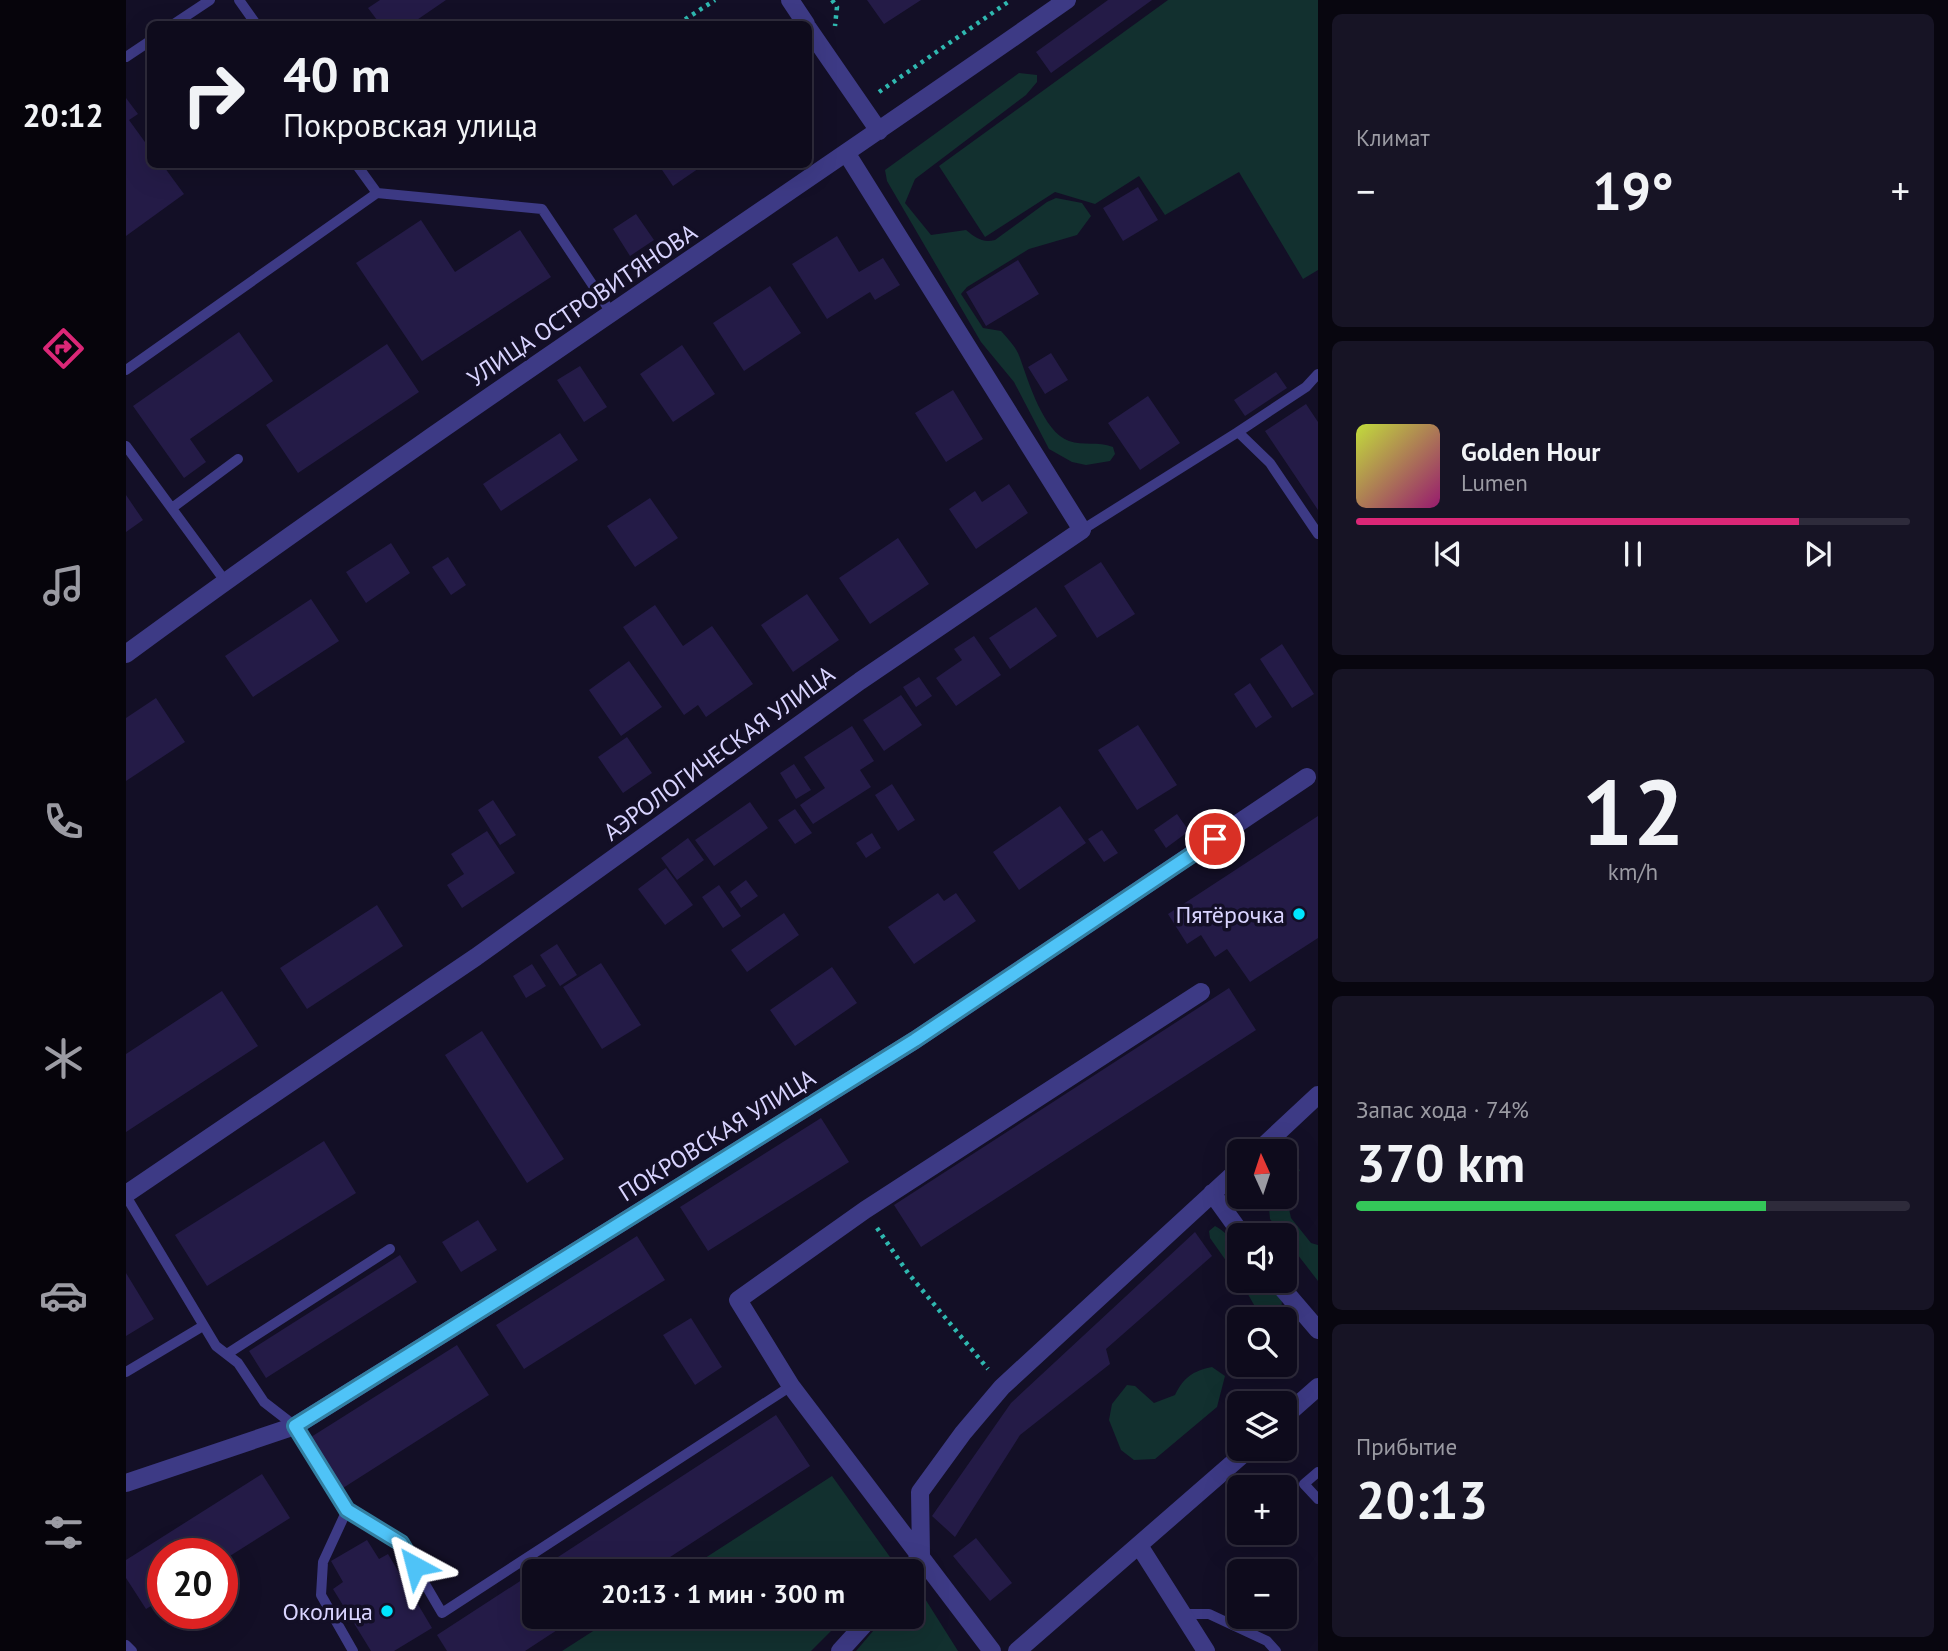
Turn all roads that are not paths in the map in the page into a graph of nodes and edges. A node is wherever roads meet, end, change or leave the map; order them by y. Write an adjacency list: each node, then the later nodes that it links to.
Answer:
1 (210, 0): 5 (lane)
2 (239, 0): 6 (lane)
3 (790, 0): 7 (street)
4 (1067, 0): 11 (street, УЛИЦА ОСТРОВИТЯНОВА)
5 (178, 21)
6 (254, 21)
7 (804, 21)
8 (812, 33): 11 (street)
9 (147, 43): 10 (lane)
10 (126, 57)
11 (880, 131): 12 (street, УЛИЦА ОСТРОВИТЯНОВА)
12 (847, 154): 15 (street, УЛИЦА ОСТРОВИТЯНОВА); 22 (street)
13 (359, 168): 14 (lane)
14 (377, 194): 15 (lane); 16 (lane)
15 (612, 314): 24 (street, УЛИЦА ОСТРОВИТЯНОВА)
16 (126, 370)
17 (1318, 374): 18 (lane, АЭРОЛОГИЧЕСКАЯ УЛИЦА)
18 (1238, 432): 22 (lane, АЭРОЛОГИЧЕСКАЯ УЛИЦА); 23 (lane)
19 (126, 446): 21 (lane)
20 (238, 459): 21 (lane)
21 (172, 508): 24 (lane)
22 (1082, 530): 32 (street, АЭРОЛОГИЧЕСКАЯ УЛИЦА)
23 (1318, 534)
24 (225, 581): 25 (street, УЛИЦА ОСТРОВИТЯНОВА)
25 (126, 654)
26 (1312, 774): 43 (street, ПОКРОВСКАЯ УЛИЦА)
27 (1201, 992): 40 (street)
28 (1318, 1095): 29 (street)
29 (1271, 1139)
30 (1227, 1180): 31 (street)
31 (1212, 1194): 33 (street); 50 (street)
32 (126, 1195): 36 (lane)
33 (1233, 1223)
34 (390, 1249): 38 (lane)
35 (1286, 1293): 37 (street)
36 (203, 1326): 38 (lane); 39 (lane)
37 (1318, 1330)
38 (227, 1354): 43 (lane)
39 (126, 1372)
40 (791, 1386): 48 (lane); 50 (street)
41 (1318, 1387): 42 (street)
42 (1297, 1406)
43 (295, 1426): 46 (street, ПОКРОВСКАЯ УЛИЦА); 48 (lane)
44 (1236, 1461): 49 (street)
45 (1318, 1472): 47 (lane)
46 (126, 1483)
47 (1318, 1499)
48 (347, 1510): 56 (lane)
49 (1140, 1547): 52 (street); 59 (street)
50 (920, 1555): 51 (street); 58 (street)
51 (917, 1559)
52 (1181, 1614): 60 (street); 61 (lane)
53 (860, 1629): 57 (street)
54 (126, 1645): 55 (lane)
55 (132, 1651)
56 (353, 1651)
57 (840, 1651)
58 (992, 1651)
59 (1017, 1651)
60 (1206, 1651)
61 (1276, 1651)

